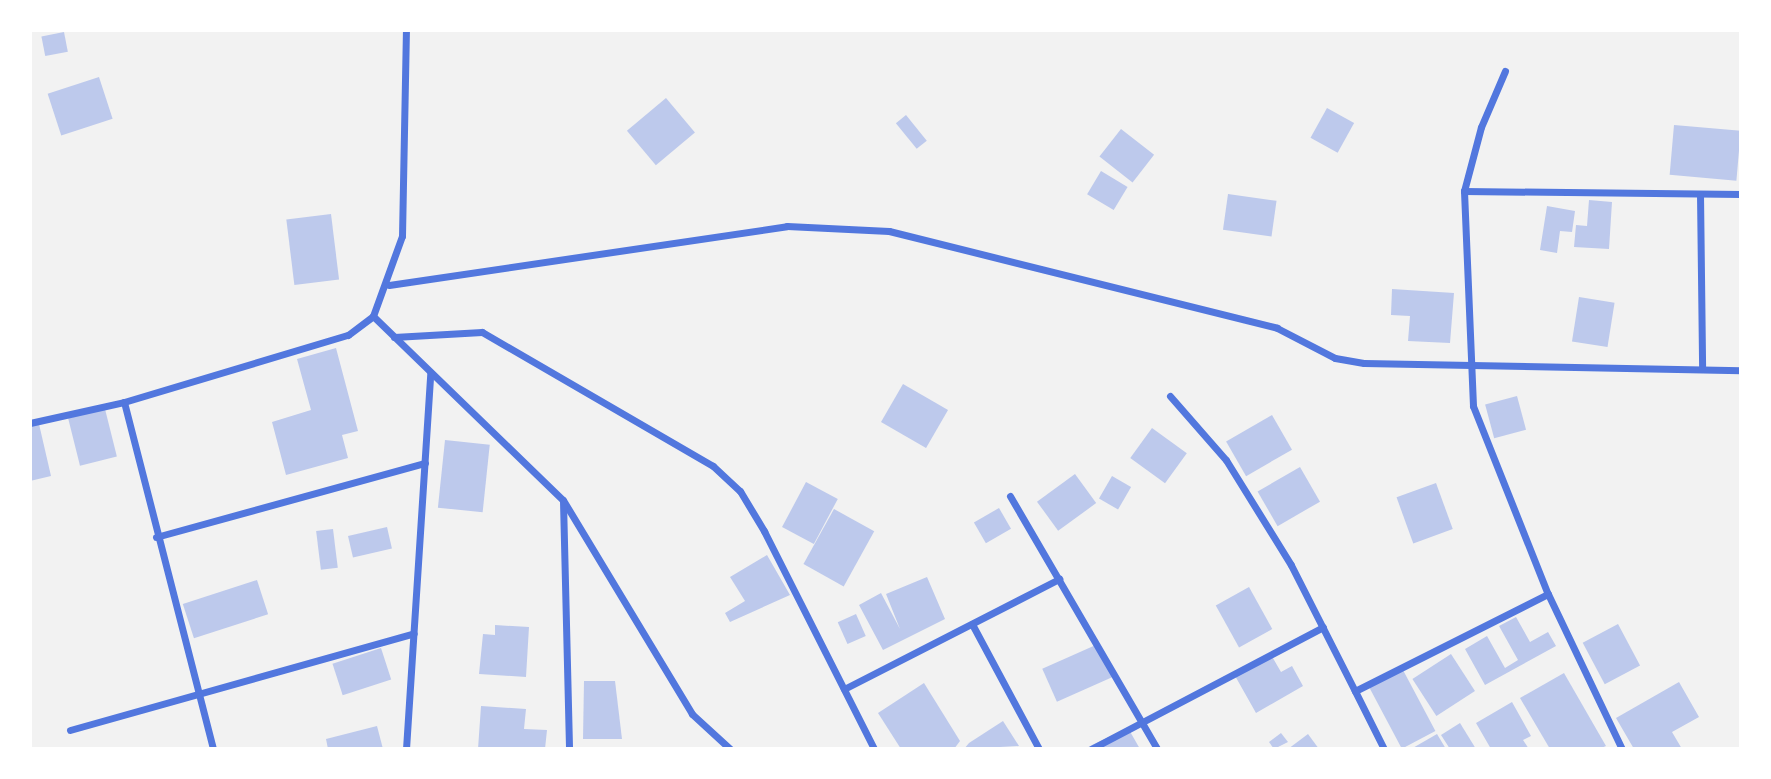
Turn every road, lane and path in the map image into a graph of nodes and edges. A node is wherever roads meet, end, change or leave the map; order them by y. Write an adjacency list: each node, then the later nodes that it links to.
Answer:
1 (406, 30): 6 (street)
2 (1505, 71): 3 (street)
3 (1464, 191): 4 (street); 9 (street)
4 (1700, 194): 5 (street); 10 (street)
5 (1741, 194)
6 (389, 285): 7 (street); 9 (street)
7 (373, 316): 8 (street); 14 (street)
8 (394, 337): 12 (street); 25 (street)
9 (1475, 363): 10 (street); 21 (street)
10 (1702, 369): 11 (street)
11 (1741, 370)
12 (430, 373): 16 (street); 18 (street)
13 (1170, 396): 23 (street)
14 (124, 402): 15 (street); 19 (street)
15 (30, 423)
16 (425, 463): 19 (street); 24 (street)
17 (1010, 496): 20 (street)
18 (563, 500): 32 (street); 33 (street)
19 (156, 537): 27 (street)
20 (1059, 579): 22 (street); 28 (street)
21 (1548, 594): 26 (street); 39 (street)
22 (972, 624): 25 (street); 35 (street)
23 (1323, 627): 26 (street); 28 (street)
24 (414, 633): 27 (street); 31 (street)
25 (844, 690): 34 (street)
26 (1355, 691): 38 (street)
27 (198, 692): 29 (street); 30 (street)
28 (1143, 723): 36 (street); 37 (street)
29 (70, 730)
30 (213, 749)
31 (406, 749)
32 (569, 749)
33 (730, 749)
34 (874, 749)
35 (1039, 749)
36 (1091, 749)
37 (1157, 749)
38 (1384, 749)
39 (1622, 749)

